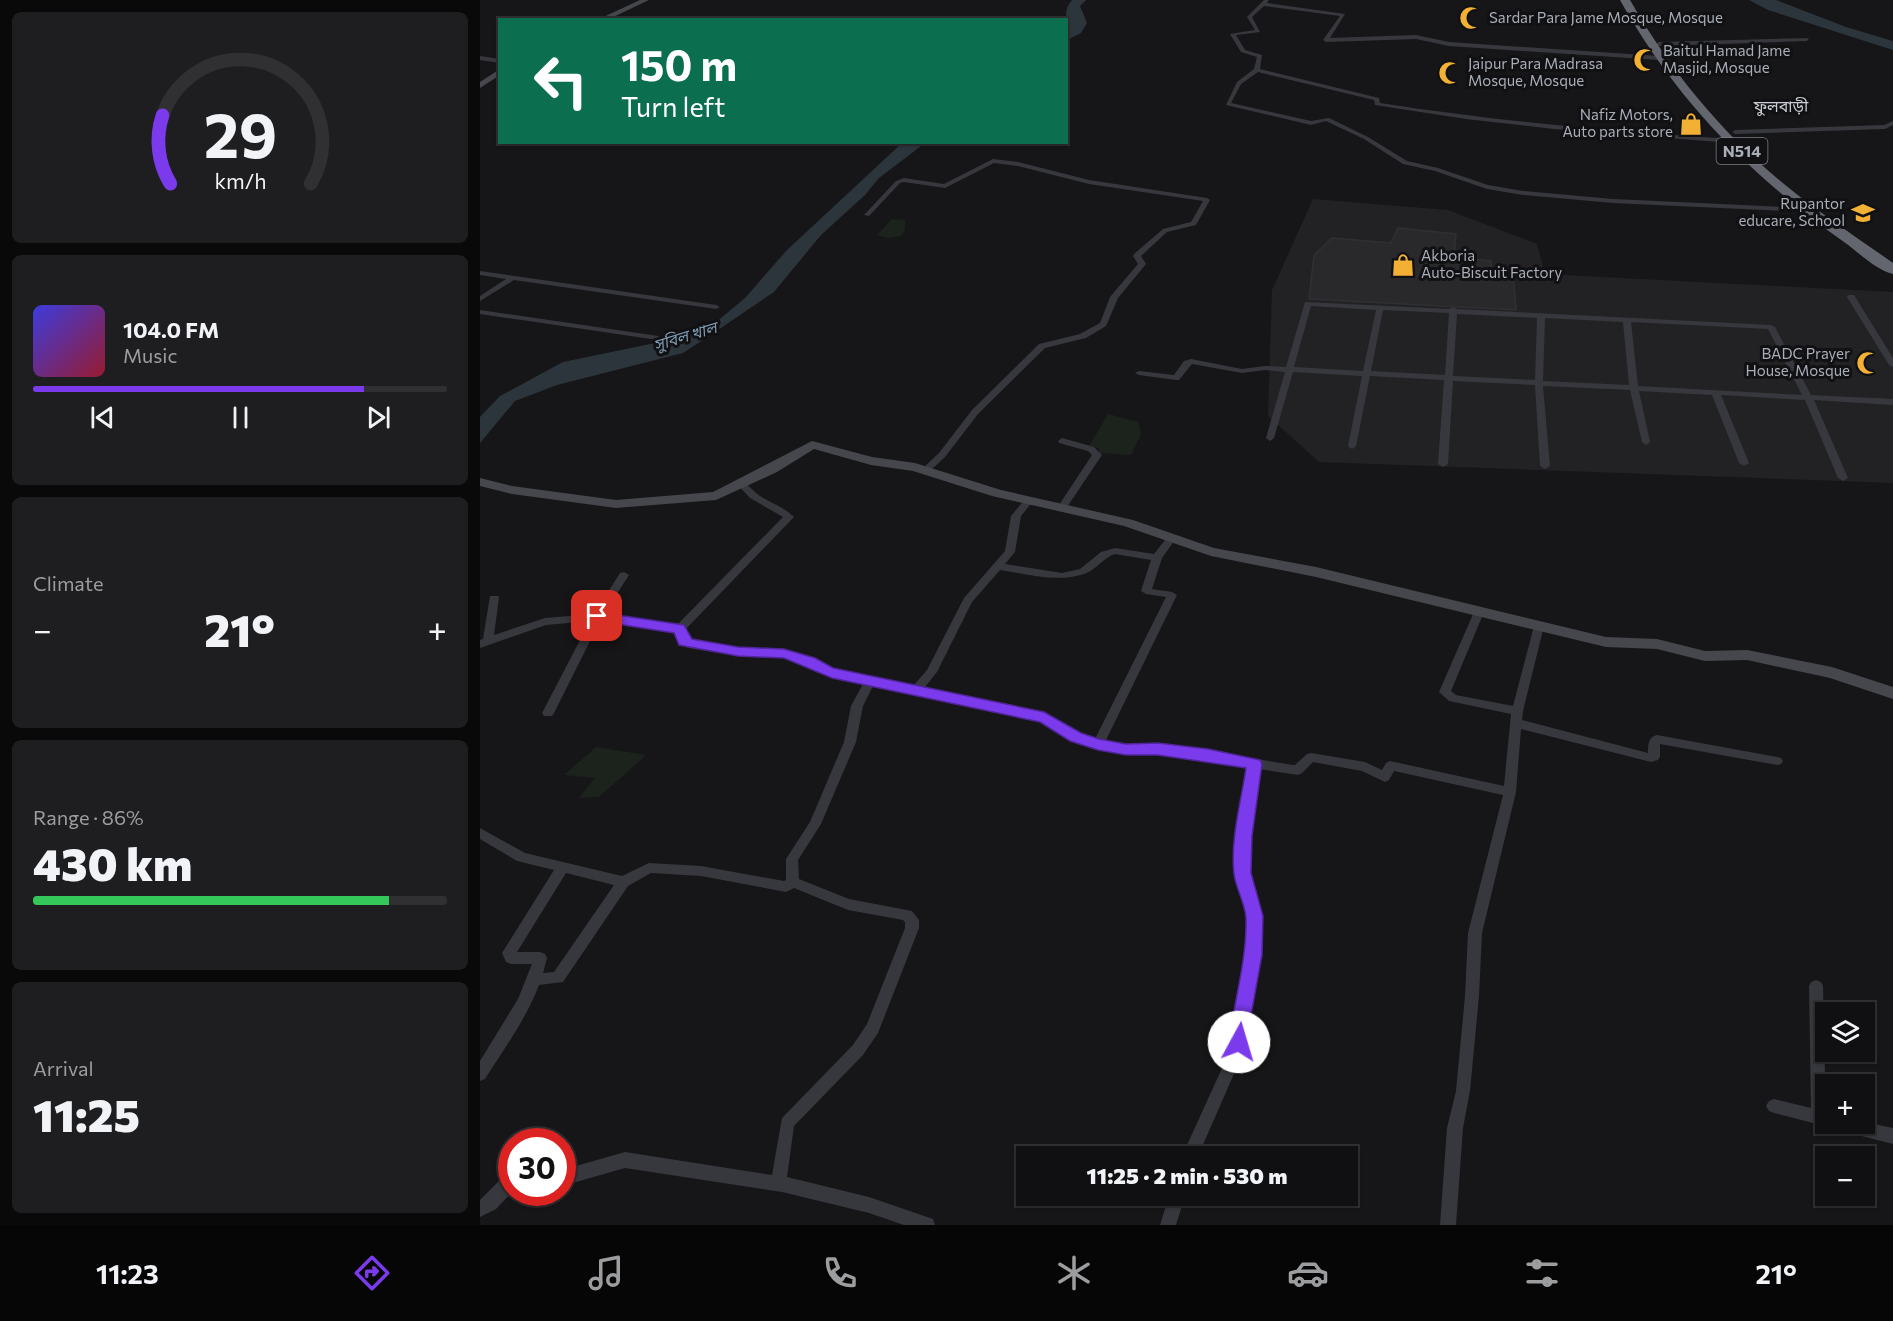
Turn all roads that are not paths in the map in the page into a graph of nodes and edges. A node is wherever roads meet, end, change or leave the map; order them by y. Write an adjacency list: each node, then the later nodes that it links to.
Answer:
1 (646, 0): 7 (street)
2 (1297, 0): 6 (street)
3 (1625, 0): 11 (highway, N514)
4 (1633, 0): 9 (highway, N514)
5 (1265, 2): 6 (street); 13 (street)
6 (1290, 8): 11 (street)
7 (605, 18)
8 (1807, 39): 9 (street)
9 (1659, 44): 17 (highway, N514)
10 (480, 58): 12 (street)
11 (1659, 58): 17 (highway, N514)
12 (498, 61)
13 (1257, 70): 17 (street); 18 (street)
14 (498, 72): 15 (street)
15 (480, 86)
16 (1893, 123): 17 (street)
17 (1734, 137): 18 (highway, N514); 20 (highway, N514)
18 (1810, 210): 21 (highway, N514)
19 (867, 215): 50 (street)
20 (1893, 259)
21 (1893, 270)
22 (480, 273): 23 (street)
23 (512, 278): 25 (street); 26 (street)
24 (1851, 297): 33 (street)
25 (480, 299)
26 (716, 307)
27 (1380, 308): 28 (street); 34 (street); 36 (street)
28 (1453, 309): 30 (street); 37 (street)
29 (480, 312): 32 (street)
30 (1541, 317): 31 (street); 38 (street)
31 (1627, 320): 39 (street); 41 (street)
32 (658, 338)
33 (1893, 365)
34 (1289, 371): 35 (street); 36 (street); 43 (street)
35 (1139, 373)
36 (1365, 375): 37 (street); 46 (street)
37 (1448, 379): 38 (street); 48 (street)
38 (1539, 384): 39 (street); 49 (street)
39 (1634, 389): 40 (street); 45 (street)
40 (1716, 393): 41 (street); 47 (street)
41 (1808, 397): 42 (street); 51 (street)
42 (1893, 402)
43 (1270, 438)
44 (1062, 441): 55 (street)
45 (1646, 442)
46 (1352, 446)
47 (1744, 463)
48 (1443, 464)
49 (1545, 466)
50 (926, 470): 53 (street); 54 (street)
51 (1844, 478)
52 (480, 482): 53 (street)
53 (741, 483): 64 (street)
54 (1029, 500): 55 (street); 58 (street)
55 (1062, 508): 56 (street)
56 (1172, 537): 57 (street); 61 (street)
57 (1157, 558): 58 (street); 71 (street)
58 (996, 566): 67 (street)
59 (624, 575): 62 (street)
60 (494, 598): 65 (street)
61 (1479, 612): 63 (street); 70 (street)
62 (597, 616): 64 (street); 65 (street); 69 (street)
63 (1539, 626): 68 (street); 70 (street)
64 (679, 629): 66 (street)
65 (484, 643)
66 (870, 682): 67 (street); 78 (street)
67 (917, 689): 71 (street)
68 (1893, 693)
69 (548, 713)
70 (1516, 717): 72 (street); 74 (street)
71 (1098, 745): 73 (street)
72 (1777, 761)
73 (1254, 764): 74 (street); 87 (street)
74 (1510, 792): 95 (street)
75 (480, 833): 76 (street)
76 (562, 868): 77 (street); 79 (street)
77 (623, 882): 78 (street); 79 (street)
78 (793, 882): 89 (street)
79 (536, 979): 81 (street)
80 (1816, 986): 82 (street)
81 (480, 1074)
82 (1820, 1074)
83 (1774, 1106): 84 (street)
84 (1815, 1117)
85 (1875, 1132): 86 (street)
86 (1893, 1136)
87 (1195, 1146)
88 (576, 1174): 89 (street)
89 (782, 1184): 93 (street)
90 (498, 1195): 92 (street)
91 (1174, 1206): 94 (street)
92 (480, 1209)
93 (927, 1225)
94 (1168, 1225)
95 (1448, 1225)

